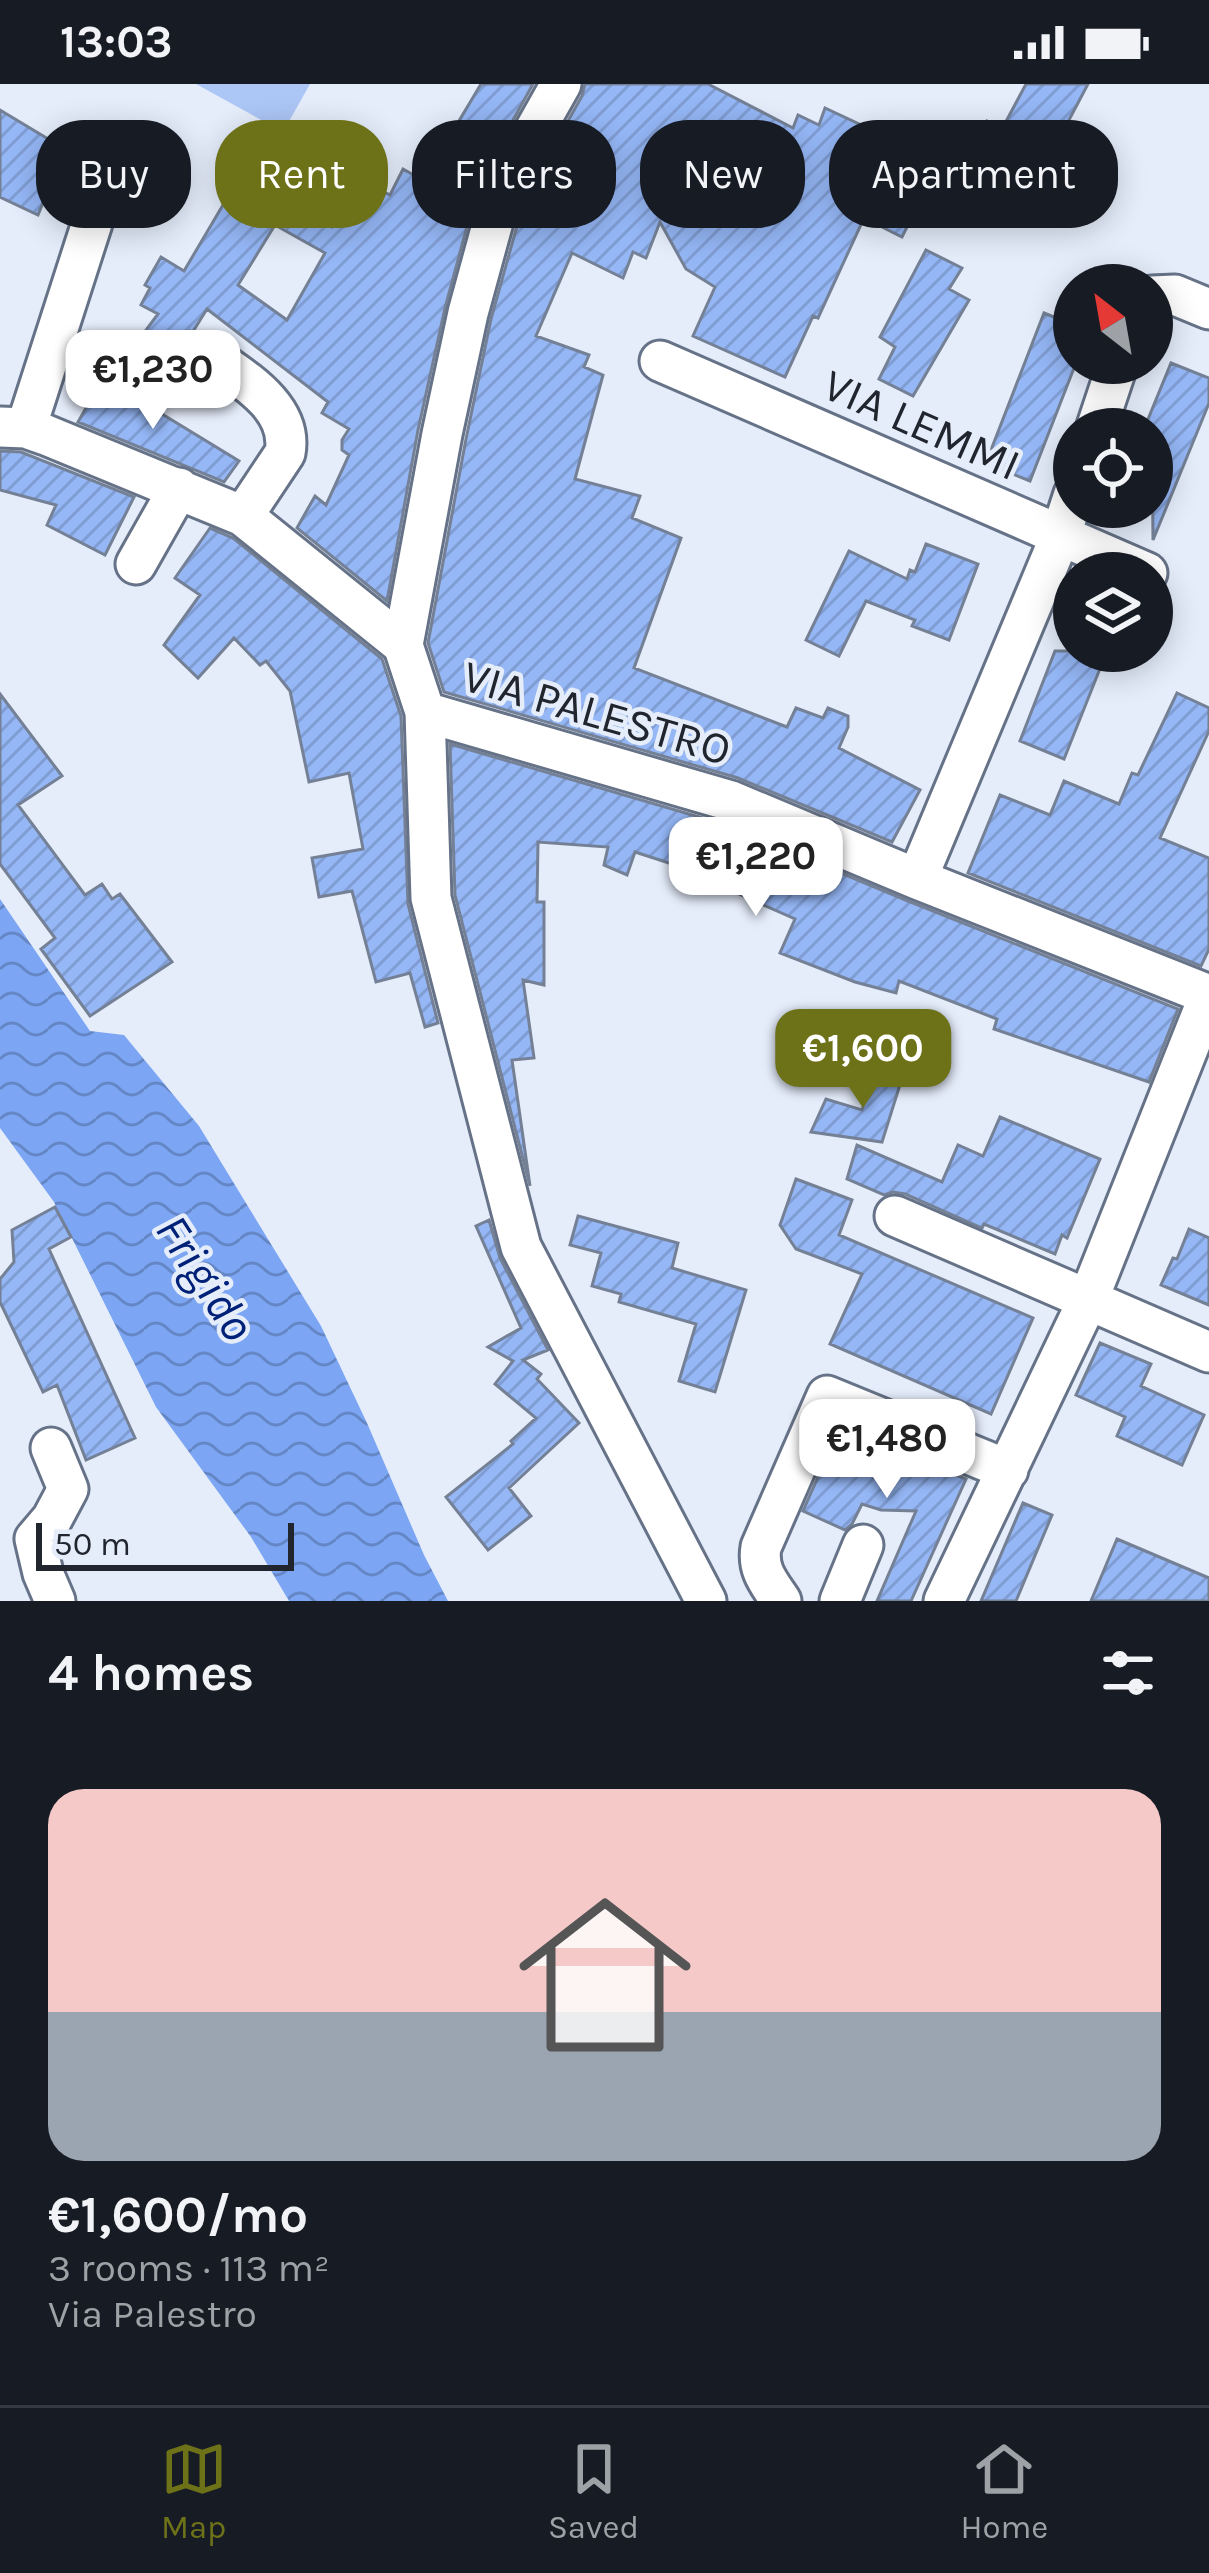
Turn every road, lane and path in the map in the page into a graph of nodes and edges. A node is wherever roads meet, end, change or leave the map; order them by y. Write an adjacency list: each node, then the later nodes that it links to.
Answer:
1 (562, 84): 14 (street)
2 (90, 228): 7 (street)
3 (1173, 295): 4 (street)
4 (1209, 309)
5 (218, 361): 9 (street)
6 (660, 361): 11 (street, VIA LEMMI)
7 (24, 430): 8 (street)
8 (179, 488): 9 (street); 13 (street)
9 (243, 516): 14 (street)
10 (1063, 528): 11 (street)
11 (1060, 537): 12 (street, VIA LEMMI); 16 (street)
12 (1096, 552)
13 (136, 564)
14 (404, 645): 15 (street)
15 (425, 712): 16 (street, VIA PALESTRO); 25 (street)
16 (917, 879): 17 (street, VIA PALESTRO)
17 (1209, 996): 19 (street)
18 (895, 1216): 19 (street)
19 (1088, 1300): 20 (street); 22 (street)
20 (1209, 1352)
21 (51, 1448): 24 (street)
22 (1008, 1470): 26 (street); 28 (street)
23 (862, 1545): 27 (street)
24 (55, 1601)
25 (706, 1601)
26 (782, 1601)
27 (840, 1601)
28 (944, 1601)

